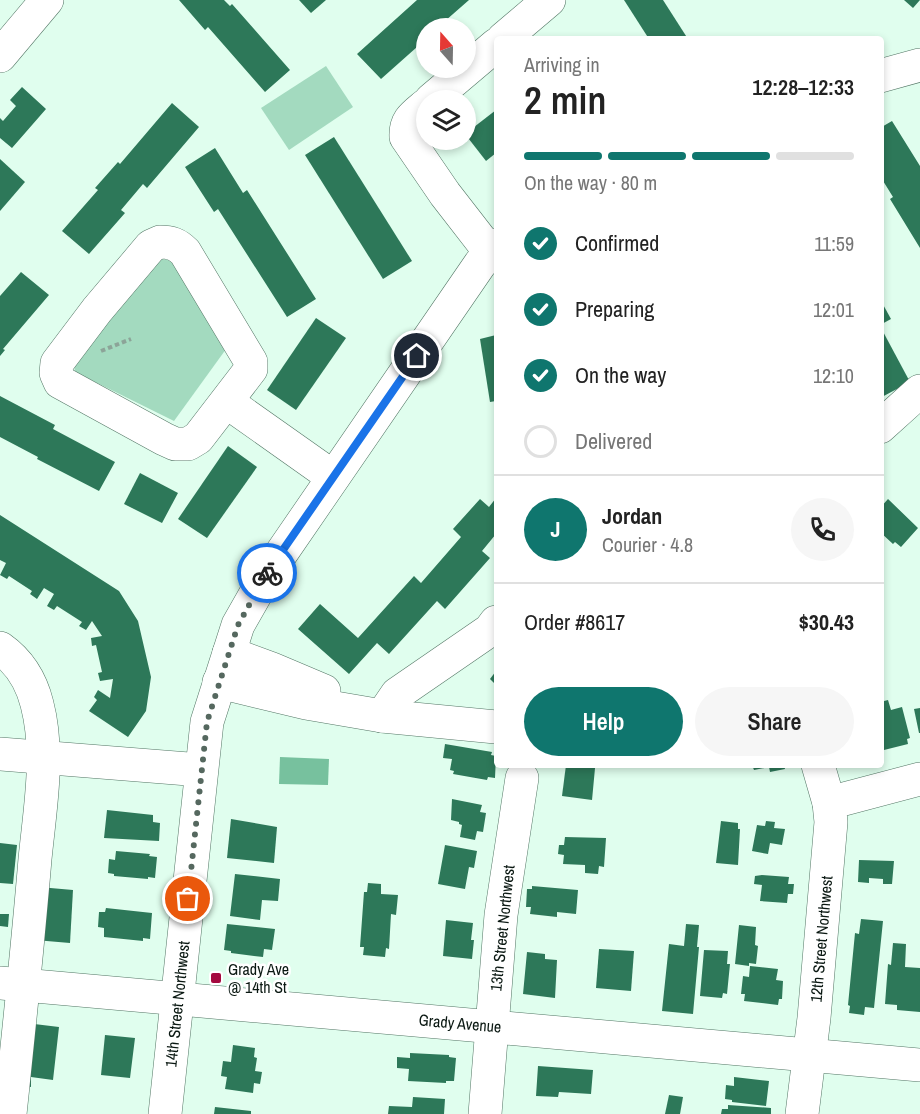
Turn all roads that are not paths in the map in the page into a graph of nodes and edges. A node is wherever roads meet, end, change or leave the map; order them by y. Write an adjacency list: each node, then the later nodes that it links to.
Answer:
1 (47, 0): 5 (street)
2 (549, 0): 3 (street)
3 (507, 36)
4 (494, 47): 8 (street)
5 (0, 56)
6 (920, 65): 7 (street)
7 (884, 75)
8 (443, 90)
9 (416, 113): 10 (street)
10 (493, 249): 14 (street, 14th Street Northwest)
11 (920, 391): 13 (street)
12 (227, 402): 12 (street); 14 (street)
13 (884, 423)
14 (333, 477): 17 (street, 14th Street Northwest)
15 (494, 625): 18 (street)
16 (0, 648): 21 (street)
17 (224, 668): 18 (street); 23 (street, 14th Street Northwest)
18 (369, 713): 19 (street)
19 (494, 727)
20 (0, 754): 21 (street)
21 (44, 758): 23 (street); 27 (street)
22 (819, 768): 26 (street, 12th Street Northwest)
23 (201, 771): 28 (street, 14th Street Northwest)
24 (522, 778): 29 (street, 13th Street Northwest)
25 (920, 779): 26 (street)
26 (828, 803): 30 (street, 12th Street Northwest)
27 (12, 984): 28 (street, Grady Avenue); 32 (street)
28 (178, 998): 29 (street, Grady Avenue); 33 (street, 14th Street Northwest)
29 (493, 1026): 30 (street, Grady Avenue); 34 (street, 13th Street Northwest)
30 (809, 1055): 31 (street, Grady Avenue); 35 (street, 12th Street Northwest)
31 (920, 1065)
32 (10, 1114)
33 (165, 1114)
34 (485, 1114)
35 (802, 1114)

